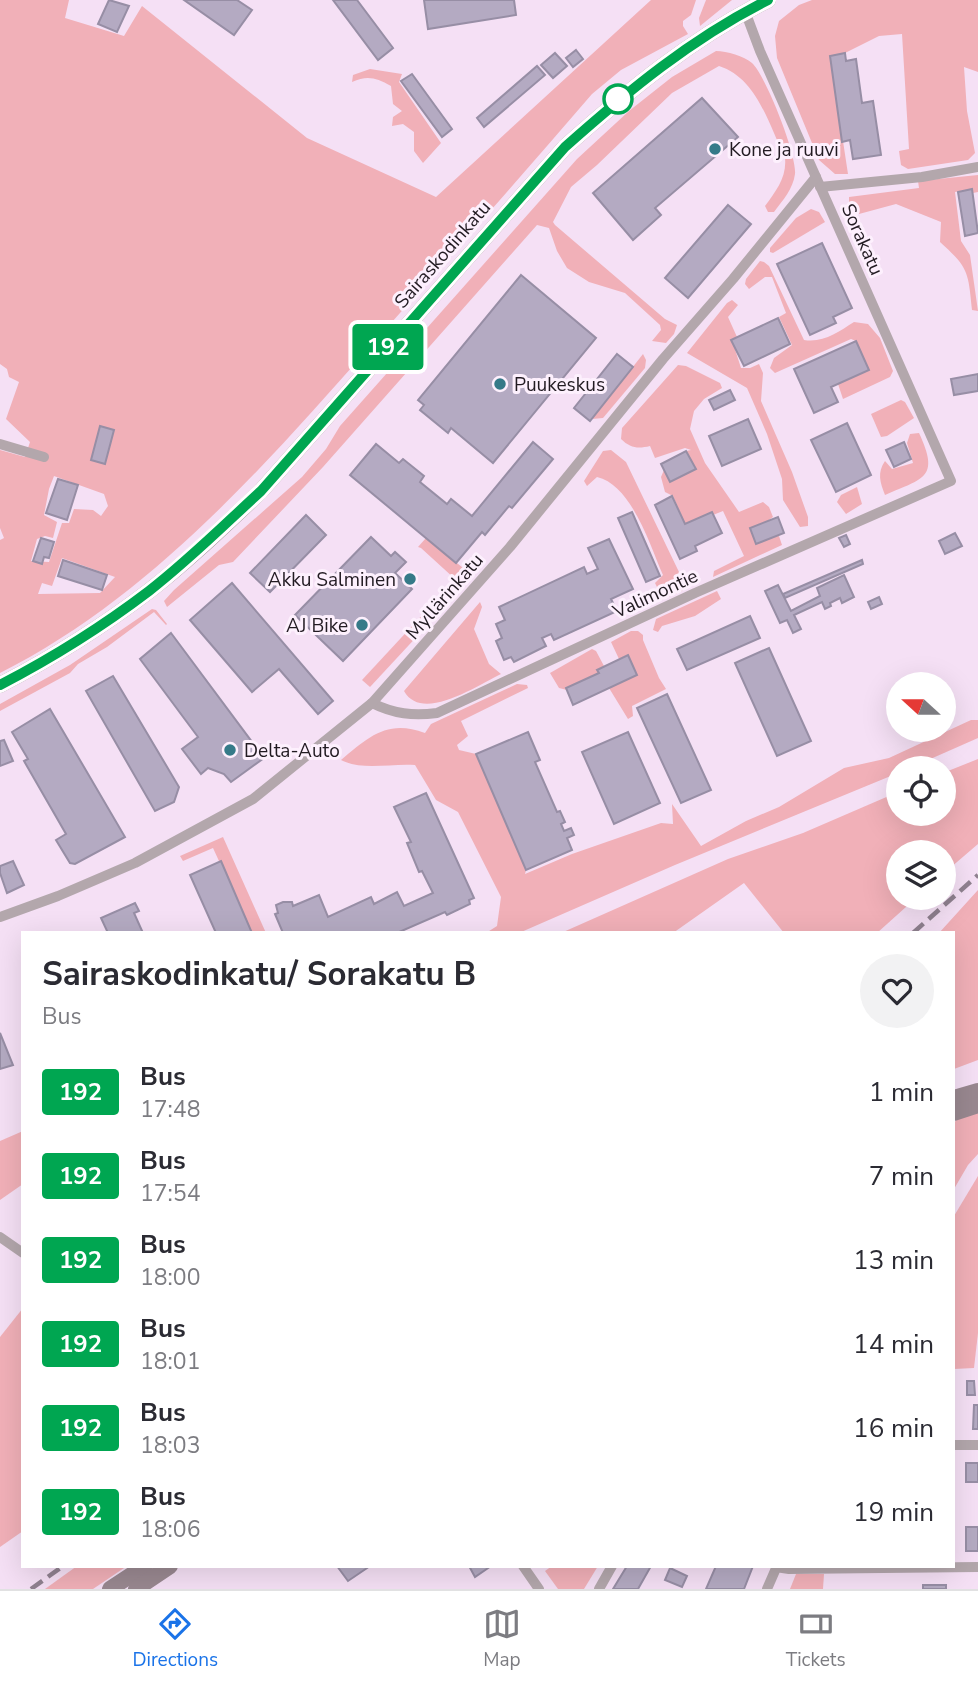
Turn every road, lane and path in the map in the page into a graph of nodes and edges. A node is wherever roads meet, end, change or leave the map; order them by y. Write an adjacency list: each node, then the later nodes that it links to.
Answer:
1 (768, 0): 2 (main road, Sairaskodinkatu)
2 (745, 11): 4 (street, Sorakatu); 8 (main road, Sairaskodinkatu)
3 (978, 167): 4 (street)
4 (818, 182): 7 (street, Sorakatu); 9 (street, Myllärinkatu)
5 (0, 444): 6 (street)
6 (44, 457)
7 (951, 481): 9 (street, Valimontie)
8 (0, 685)
9 (372, 703): 10 (street, Myllärinkatu)
10 (0, 917)
11 (978, 1091): 12 (main road)
12 (955, 1098)
13 (978, 1105): 14 (main road)
14 (955, 1113)
15 (0, 1237): 16 (street)
16 (21, 1253)
17 (978, 1445): 18 (street)
18 (955, 1446)
19 (955, 1567): 20 (street)
20 (978, 1567)
21 (142, 1568): 28 (main road)
22 (167, 1568): 29 (main road)
23 (524, 1568): 30 (street)
24 (611, 1568): 31 (street)
25 (777, 1568): 32 (street)
26 (783, 1568): 27 (street)
27 (884, 1568)
28 (114, 1588)
29 (136, 1589)
30 (539, 1589)
31 (599, 1589)
32 (767, 1589)

